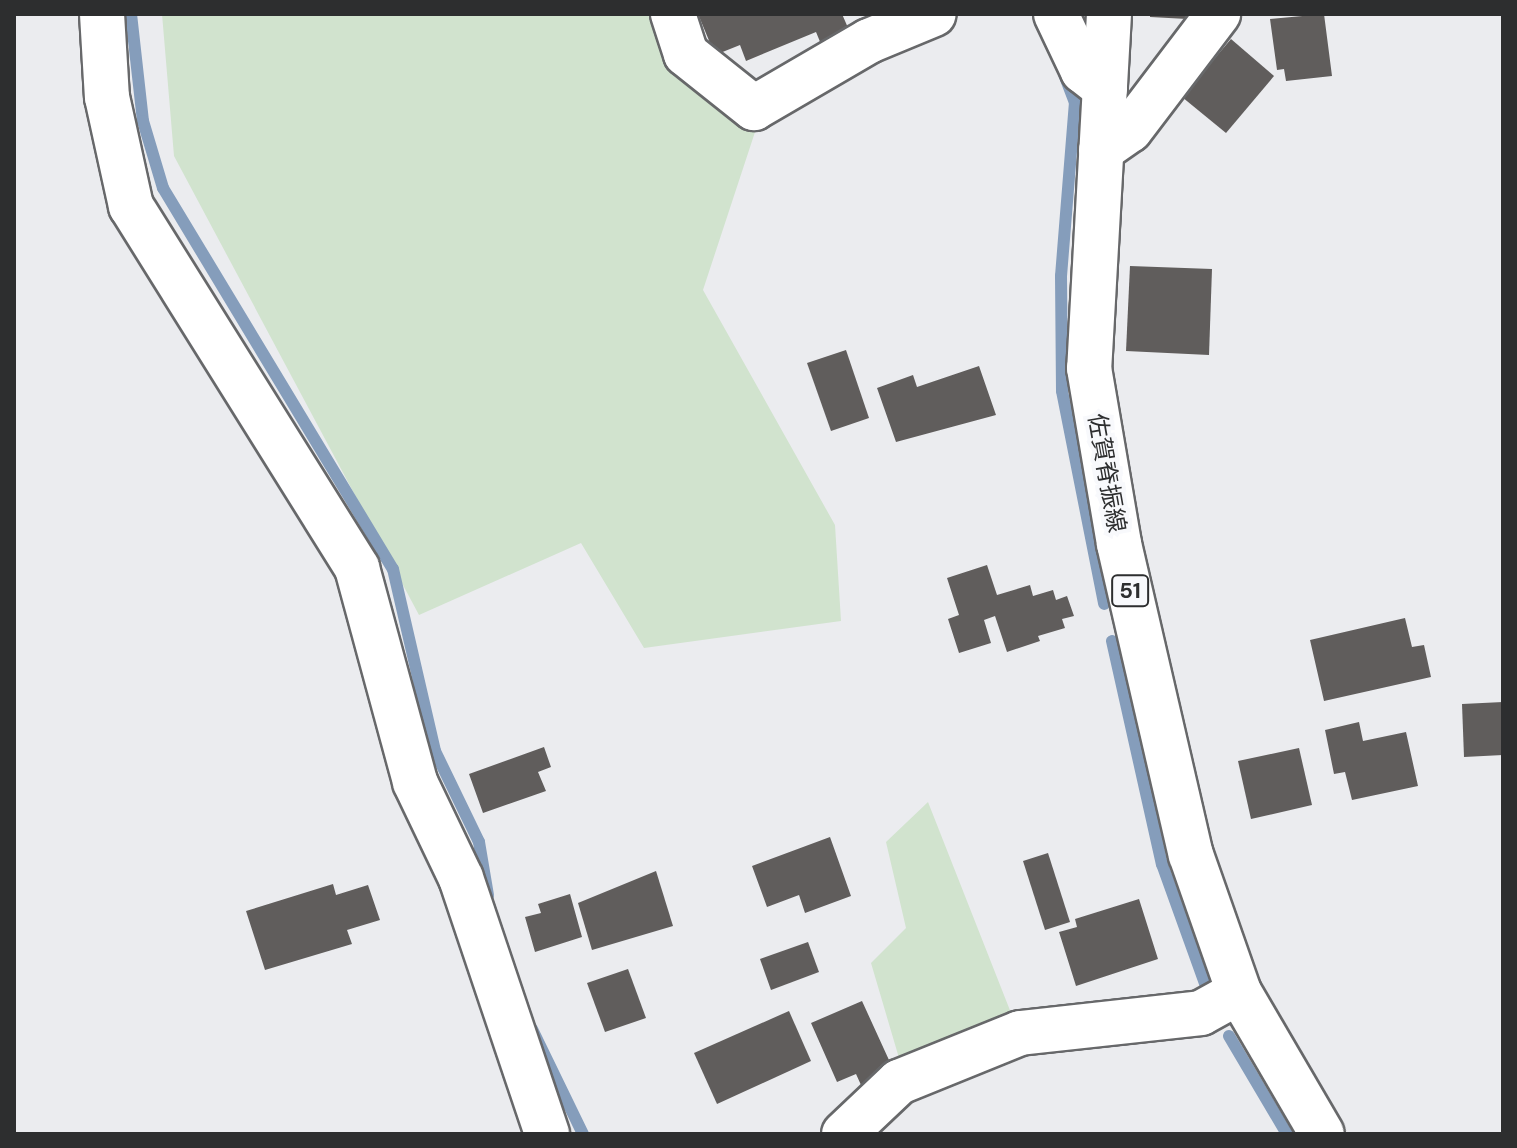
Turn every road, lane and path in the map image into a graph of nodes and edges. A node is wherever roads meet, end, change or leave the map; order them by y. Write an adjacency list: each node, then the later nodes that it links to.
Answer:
1 (102, 14): 10 (street)
2 (673, 14): 3 (street)
3 (934, 14)
4 (1056, 14): 7 (street)
5 (1109, 14): 7 (street, 佐賀脊振線 / 51)
6 (1218, 14): 8 (street)
7 (1105, 88): 8 (street, 佐賀脊振線 / 51)
8 (1101, 150): 9 (street, 佐賀脊振線 / 51)
9 (1239, 992): 11 (street); 12 (street, 佐賀脊振線 / 51)
10 (547, 1134)
11 (844, 1134)
12 (1322, 1134)

